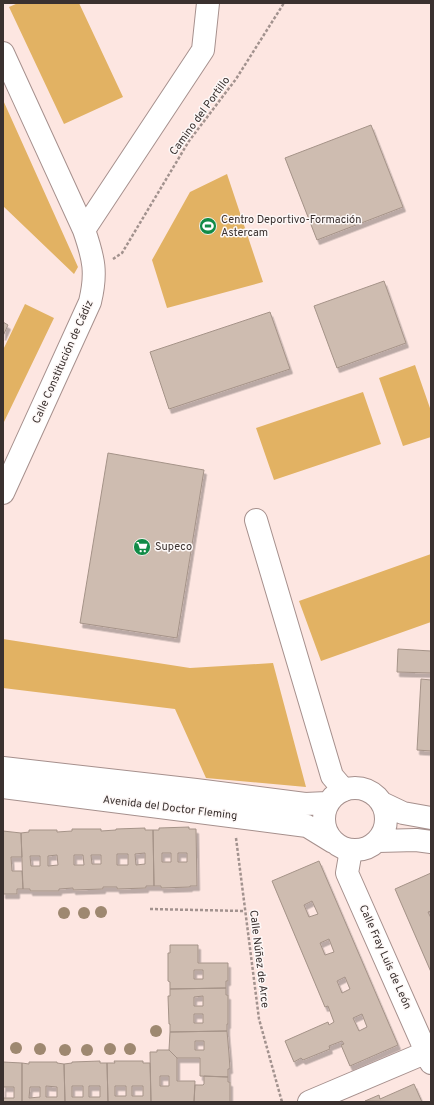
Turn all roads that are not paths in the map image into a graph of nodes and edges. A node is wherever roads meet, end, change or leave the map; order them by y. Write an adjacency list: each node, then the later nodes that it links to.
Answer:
1 (208, 3): 3 (main road)
2 (3, 53): 3 (main road, Calle Constitución de Cádiz)
3 (84, 230): 4 (main road, Calle Constitución de Cádiz)
4 (3, 493)
5 (256, 520): 8 (main road)
6 (3, 768): 8 (main road, Avenida del Doctor Fleming)
7 (3, 787): 13 (main road, Avenida del Doctor Fleming)
8 (336, 796): 9 (main road); 13 (main road)
9 (382, 803): 10 (main road); 11 (main road)
10 (431, 818)
11 (378, 840): 12 (main road); 13 (main road)
12 (431, 842)
13 (342, 846): 14 (main road, Calle Fray Luis de León)
14 (429, 1058): 15 (main road)
15 (309, 1102)

